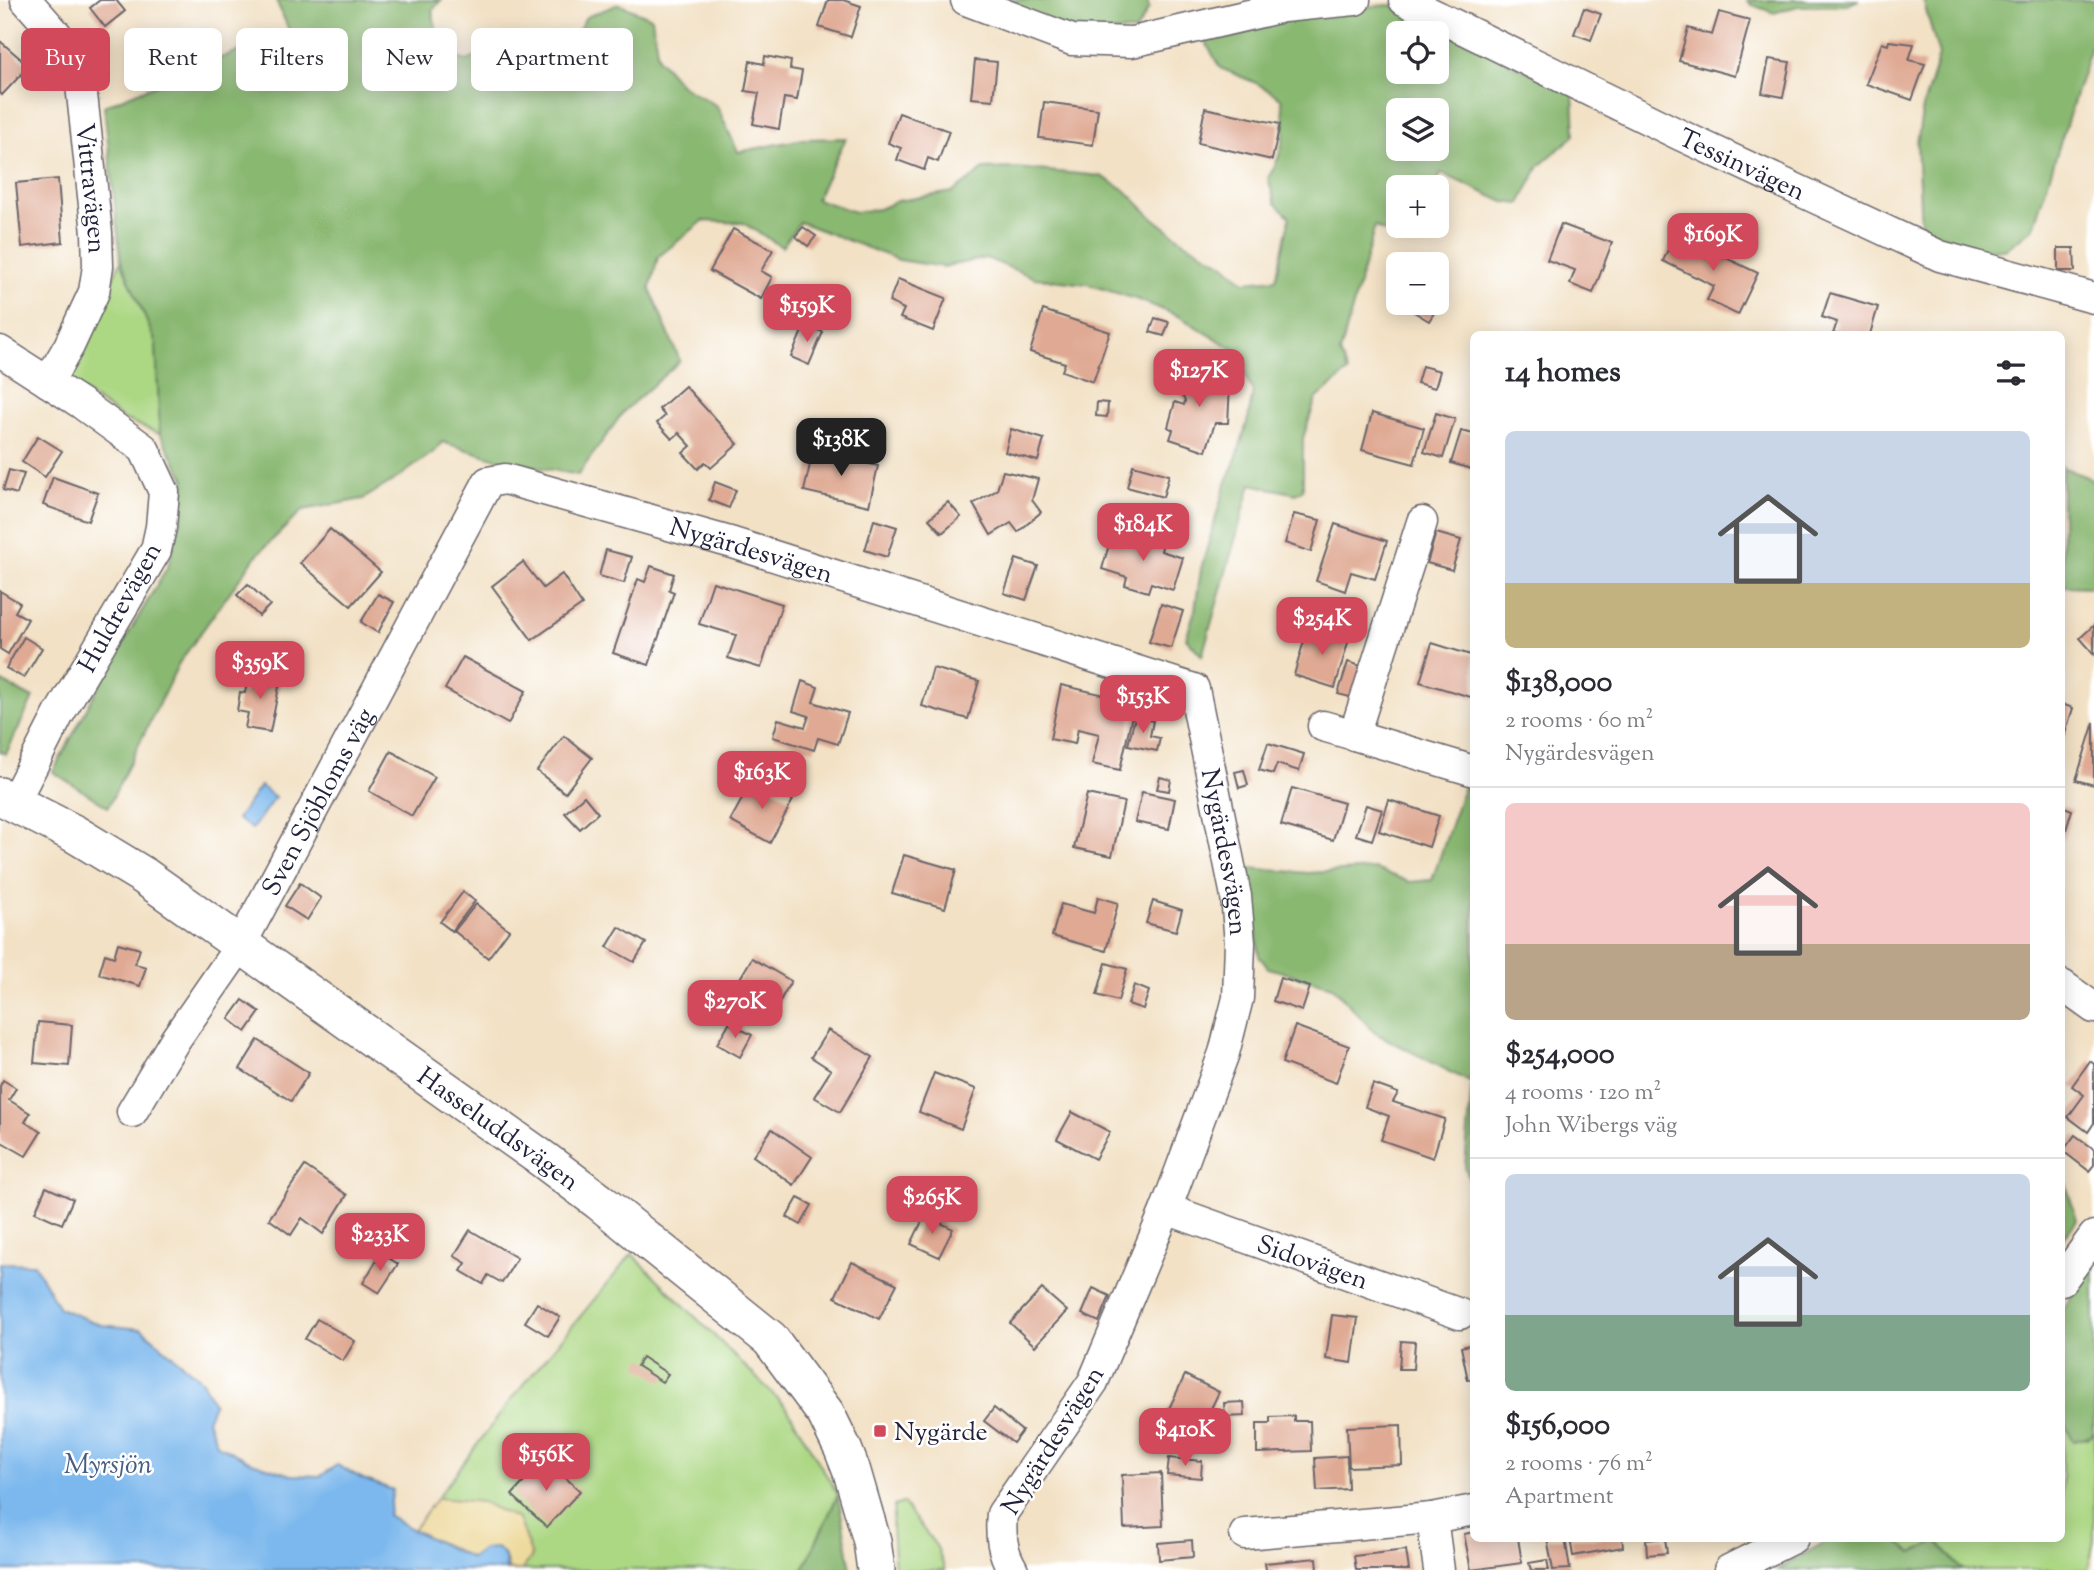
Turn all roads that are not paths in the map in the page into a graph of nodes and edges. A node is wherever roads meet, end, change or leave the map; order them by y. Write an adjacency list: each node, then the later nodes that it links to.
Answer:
1 (26, 0): 7 (street, Vittravägen)
2 (966, 0): 3 (street)
3 (1355, 0)
4 (1404, 0): 5 (street, Tessinvägen)
5 (2094, 298)
6 (0, 351): 7 (street, Huldrevägen)
7 (48, 382): 13 (street, Huldrevägen)
8 (488, 482): 14 (street, Sven Sjöbloms väg); 18 (street, Nygärdesvägen)
9 (1422, 522): 11 (street)
10 (1323, 726): 11 (street)
11 (1354, 735): 12 (street)
12 (1470, 770)
13 (7, 799): 14 (street, Hasseluddsvägen)
14 (240, 946): 17 (street, Sven Sjöbloms väg); 26 (street, Hasseluddsvägen)
15 (2065, 987): 16 (street)
16 (2094, 1008)
17 (132, 1112)
18 (1166, 1209): 21 (street, Sidovägen); 27 (street, Nygärdesvägen)
19 (2094, 1236): 20 (street)
20 (2065, 1276)
21 (1460, 1314)
22 (1470, 1511): 23 (street)
23 (1432, 1518): 24 (street); 28 (street)
24 (1245, 1534)
25 (1785, 1542): 29 (street)
26 (876, 1570)
27 (1013, 1570)
28 (1439, 1570)
29 (1729, 1570)

